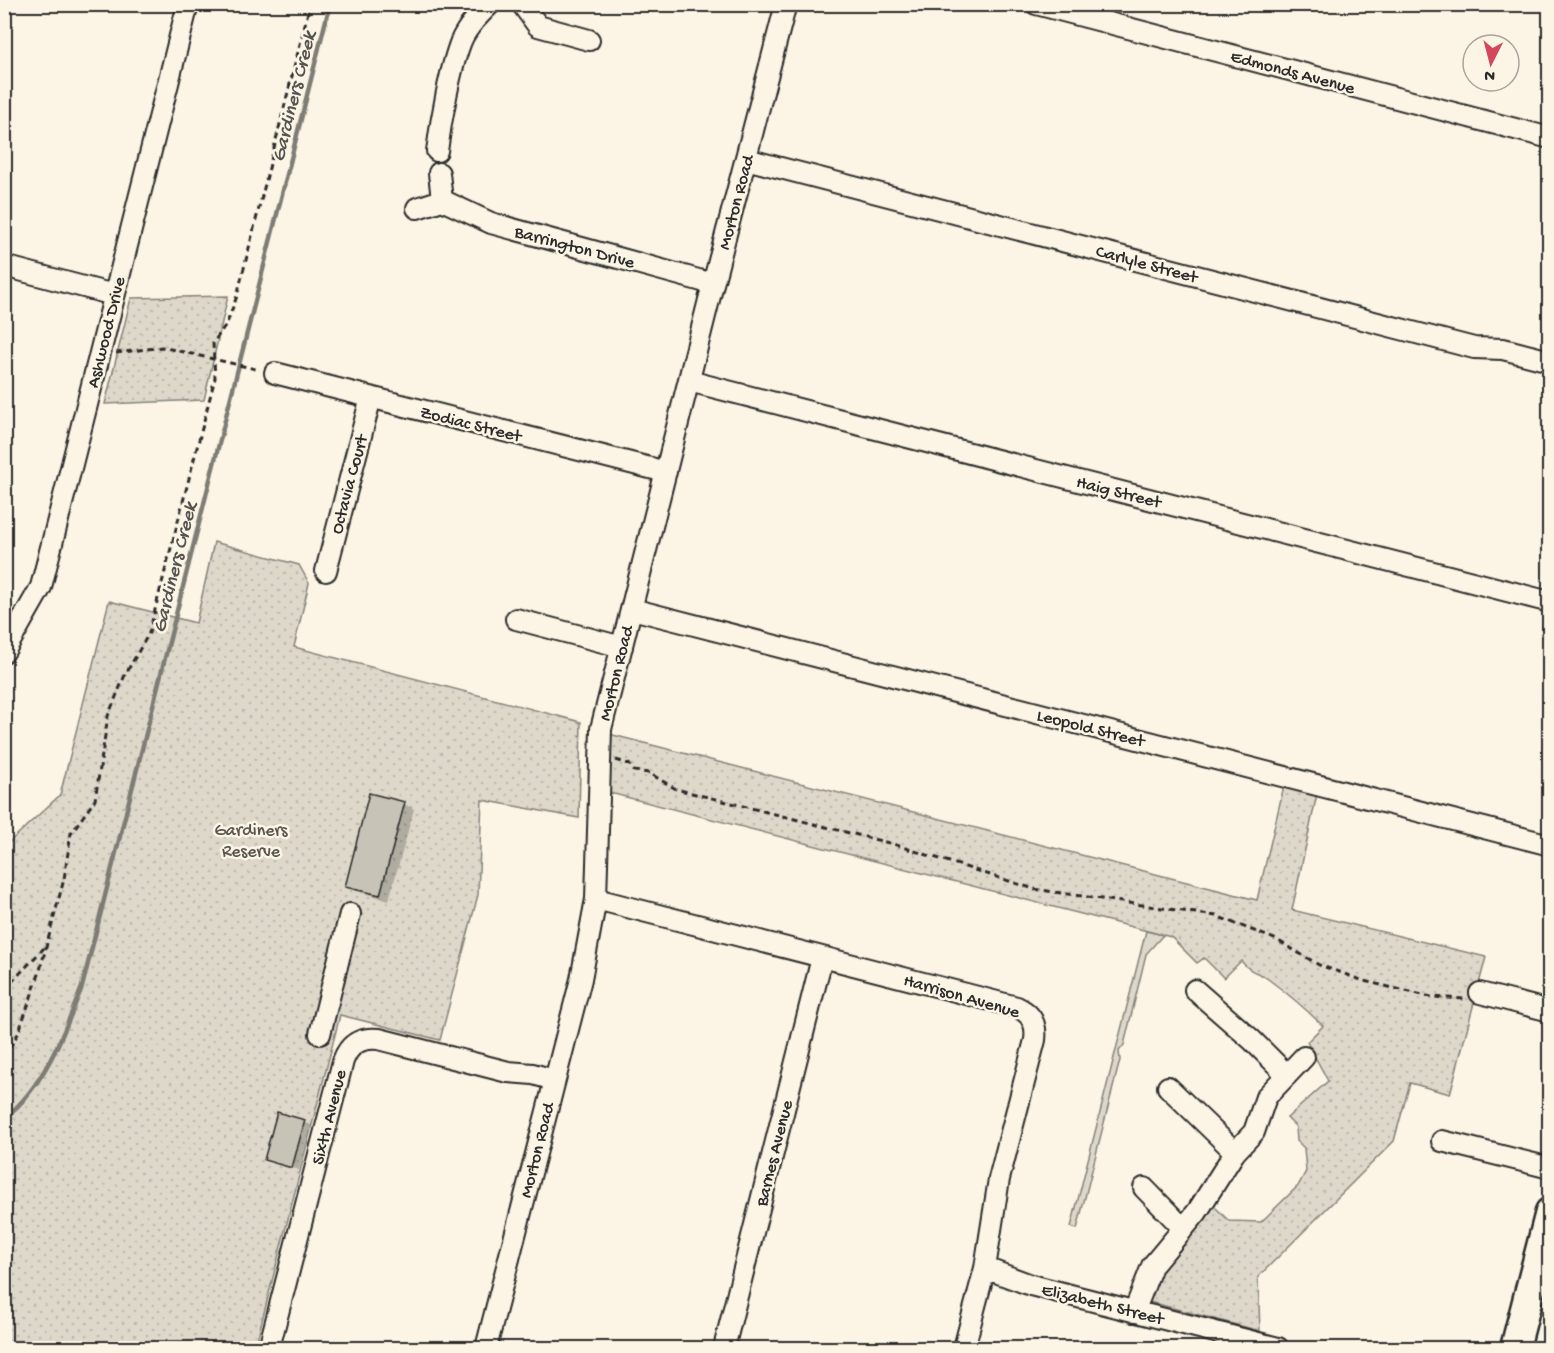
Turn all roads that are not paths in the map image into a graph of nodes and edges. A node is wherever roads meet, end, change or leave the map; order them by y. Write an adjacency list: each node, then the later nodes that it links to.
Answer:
1 (188, 4): 15 (street, Ashwood Drive)
2 (490, 4): 8 (street)
3 (522, 4): 6 (street)
4 (786, 4): 9 (street, Morton Road)
5 (1036, 4): 7 (street, Edmonds Avenue)
6 (589, 40)
7 (1550, 138)
8 (437, 151)
9 (746, 159): 14 (street, Morton Road); 16 (street, Carlyle Street)
10 (439, 173): 11 (street)
11 (442, 200): 12 (street); 14 (street, Barrington Drive)
12 (417, 208)
13 (4, 266): 15 (street)
14 (712, 284): 18 (street, Morton Road)
15 (114, 295): 26 (street, Ashwood Drive)
16 (1550, 361)
17 (275, 374): 19 (street, Zodiac Street)
18 (689, 381): 20 (street, Morton Road); 22 (street, Haig Street)
19 (371, 397): 20 (street, Zodiac Street); 21 (street, Octavia Court)
20 (666, 472): 23 (street, Morton Road)
21 (326, 570)
22 (1550, 602)
23 (632, 609): 25 (street, Morton Road); 27 (street, Leopold Street)
24 (516, 619): 25 (street)
25 (622, 647): 28 (street, Morton Road)
26 (4, 652)
27 (1550, 845)
28 (596, 899): 30 (street, Harrison Avenue); 37 (street, Morton Road)
29 (350, 914): 34 (street)
30 (822, 958): 45 (street, Harrison Avenue); 49 (street, Barnes Avenue)
31 (1195, 990): 36 (street)
32 (1480, 993): 33 (street)
33 (1550, 1011)
34 (320, 1034)
35 (1304, 1058): 36 (street)
36 (1287, 1075): 40 (street)
37 (553, 1084): 47 (street, Sixth Avenue); 48 (street, Morton Road)
38 (1168, 1087): 40 (street)
39 (1442, 1141): 41 (street)
40 (1235, 1152): 44 (street)
41 (1550, 1168)
42 (1144, 1188): 44 (street)
43 (1550, 1212): 52 (highway)
44 (1182, 1227): 46 (street)
45 (984, 1273): 46 (street, Elizabeth Street); 50 (street, Harrison Avenue)
46 (1134, 1312): 51 (street, Elizabeth Street)
47 (269, 1348)
48 (486, 1348)
49 (724, 1348)
50 (964, 1348)
51 (1278, 1348)
52 (1515, 1348)

